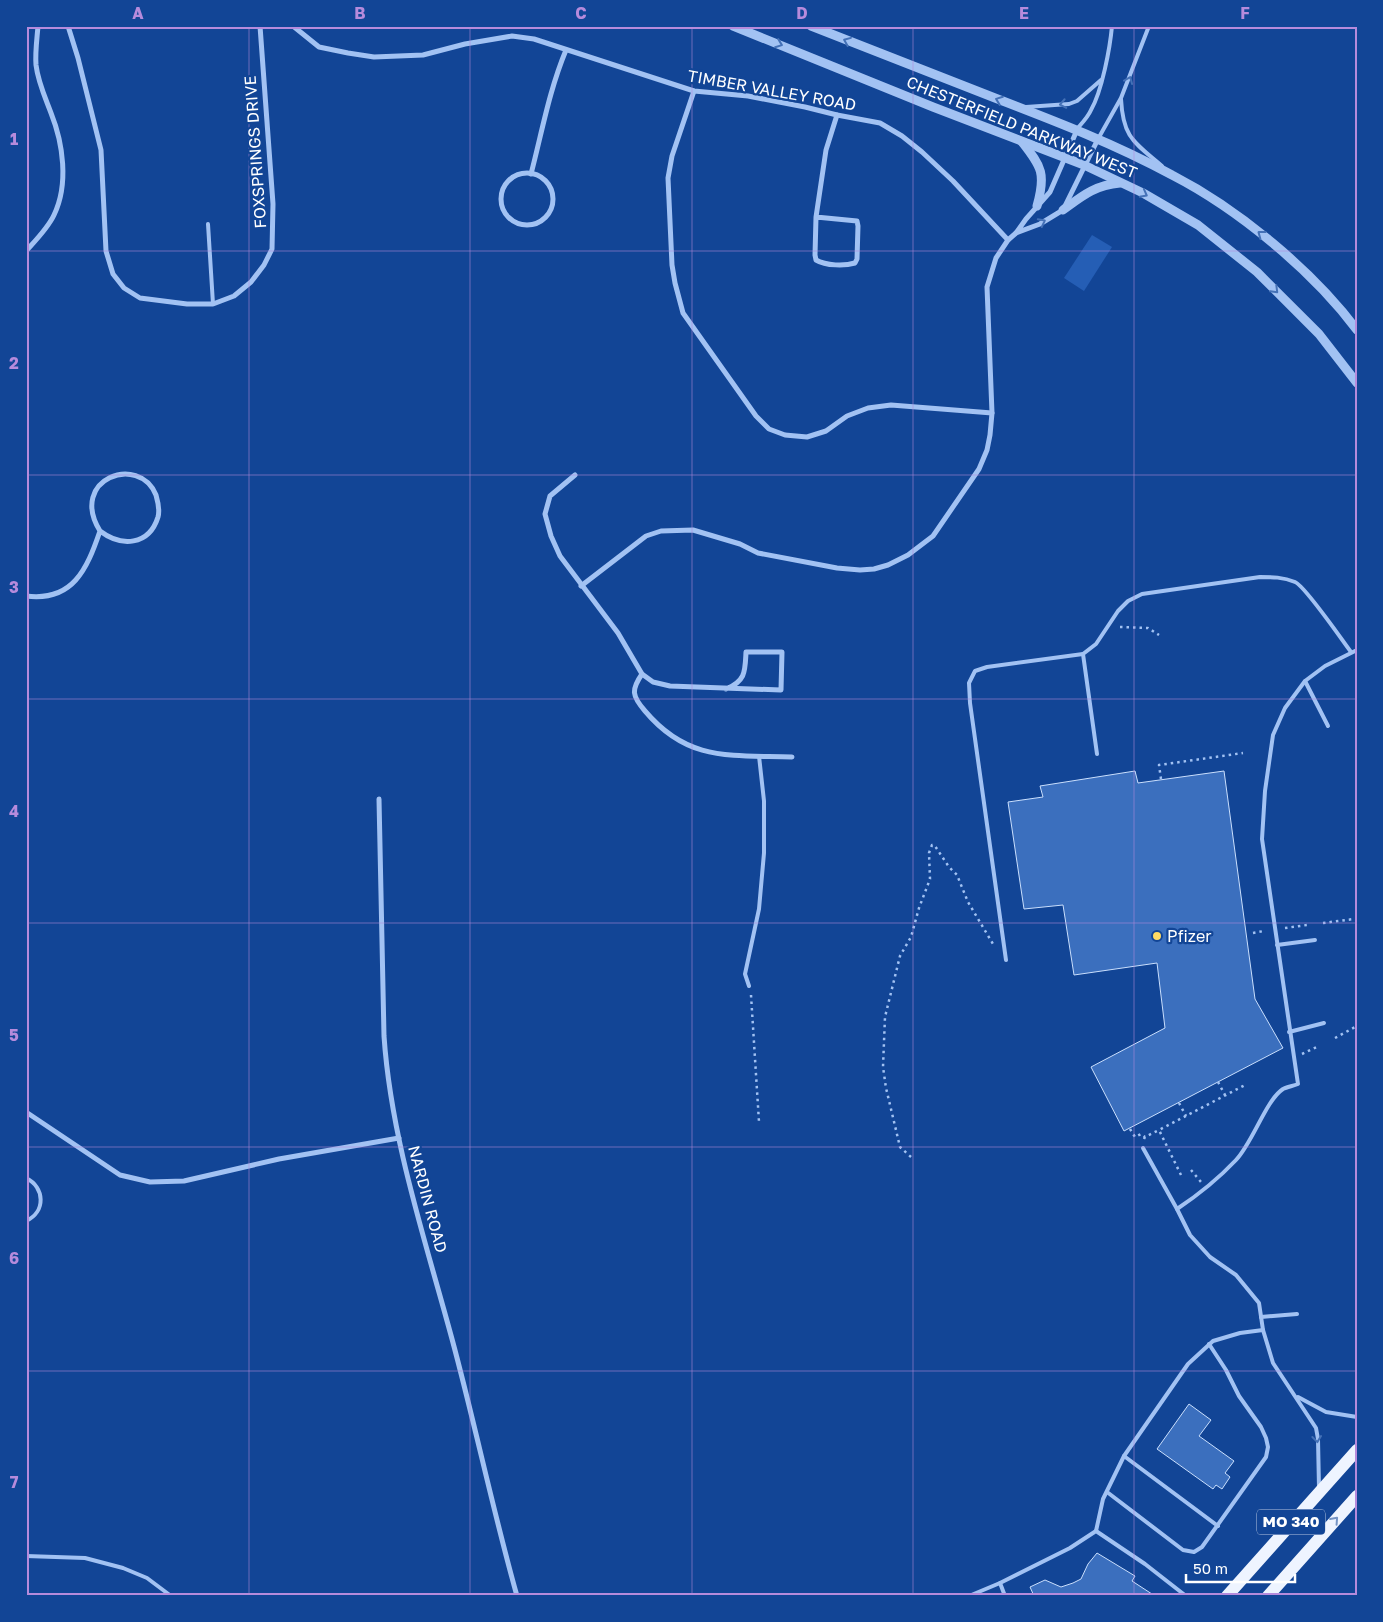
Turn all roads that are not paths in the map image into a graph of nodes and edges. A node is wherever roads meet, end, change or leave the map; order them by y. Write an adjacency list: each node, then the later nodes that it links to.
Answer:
1 (38, 26): 29 (street)
2 (68, 26): 30 (street, FOXSPRINGS DRIVE)
3 (260, 26): 30 (street, FOXSPRINGS DRIVE)
4 (293, 26): 9 (street, TIMBER VALLEY ROAD)
5 (733, 26): 17 (street, CHESTERFIELD PARKWAY WEST, one-way to 17)
6 (811, 26): 13 (street, CHESTERFIELD PARKWAY WEST, one-way to 6)
7 (1112, 26): 10 (lane)
8 (1149, 26): 12 (lane, one-way to 8)
9 (566, 50): 11 (street, TIMBER VALLEY ROAD); 20 (street)
10 (1101, 80): 13 (lane, one-way to 13); 15 (lane)
11 (694, 91): 14 (street, TIMBER VALLEY ROAD); 33 (street)
12 (1122, 98): 16 (lane); 21 (lane)
13 (1018, 107): 15 (street, CHESTERFIELD PARKWAY WEST)
14 (836, 116): 25 (street); 28 (street, TIMBER VALLEY ROAD)
15 (1077, 130): 16 (street, CHESTERFIELD PARKWAY WEST); 18 (street)
16 (1098, 139): 19 (street); 21 (street, CHESTERFIELD PARKWAY WEST)
17 (1022, 142): 18 (street, CHESTERFIELD PARKWAY WEST); 23 (street)
18 (1064, 157): 19 (street, CHESTERFIELD PARKWAY WEST); 23 (street)
19 (1084, 165): 22 (street, CHESTERFIELD PARKWAY WEST); 24 (street)
20 (531, 174): 20 (street)
21 (1174, 175): 31 (street, CHESTERFIELD PARKWAY WEST, one-way to 21)
22 (1121, 183): 24 (street); 32 (street, CHESTERFIELD PARKWAY WEST, one-way to 32)
23 (1037, 206): 27 (street)
24 (1063, 210): 27 (street, one-way to 24)
25 (816, 217): 25 (street)
26 (208, 224): 30 (lane)
27 (1016, 233): 28 (street)
28 (1008, 240): 33 (street)
29 (26, 251)
30 (214, 304)
31 (1357, 330)
32 (1357, 383)
33 (992, 413): 36 (street)
34 (576, 476): 36 (street)
35 (100, 531): 35 (street); 37 (street)
36 (581, 586): 41 (street)
37 (26, 596)
38 (1357, 650): 39 (lane)
39 (1351, 652): 40 (lane); 42 (lane)
40 (1083, 654): 45 (lane); 51 (lane)
41 (642, 674): 43 (street); 46 (street)
42 (1305, 681): 44 (lane); 50 (lane)
43 (726, 689): 43 (street)
44 (1328, 726)
45 (1097, 754)
46 (759, 756): 47 (street); 52 (lane)
47 (792, 757)
48 (379, 798): 56 (street, NARDIN ROAD)
49 (1315, 940): 50 (lane)
50 (1278, 945): 54 (lane)
51 (1006, 960)
52 (749, 986)
53 (1324, 1023): 54 (lane)
54 (1289, 1032): 59 (lane)
55 (26, 1112): 56 (street)
56 (399, 1138): 77 (street, NARDIN ROAD)
57 (1143, 1148): 59 (lane)
58 (26, 1178): 60 (lane)
59 (1177, 1209): 62 (lane)
60 (26, 1221)
61 (1297, 1314): 62 (lane)
62 (1261, 1317): 63 (lane)
63 (1263, 1330): 64 (lane); 65 (lane)
64 (1209, 1344): 68 (lane); 72 (lane)
65 (1296, 1396): 66 (lane); 70 (lane, one-way to 70)
66 (1357, 1417)
67 (1357, 1450): 70 (main road, MO 340)
68 (1124, 1456): 69 (lane); 72 (lane)
69 (1107, 1492): 72 (lane); 73 (lane)
70 (1319, 1492): 81 (main road, MO 340)
71 (1357, 1496): 82 (main road, MO 340, one-way to 71)
72 (1218, 1526)
73 (1096, 1531): 75 (lane); 80 (lane)
74 (26, 1556): 76 (lane)
75 (1000, 1582): 78 (lane); 79 (lane)
76 (171, 1596)
77 (517, 1596)
78 (969, 1596)
79 (1005, 1596)
80 (1186, 1596)
81 (1226, 1596)
82 (1268, 1596)

